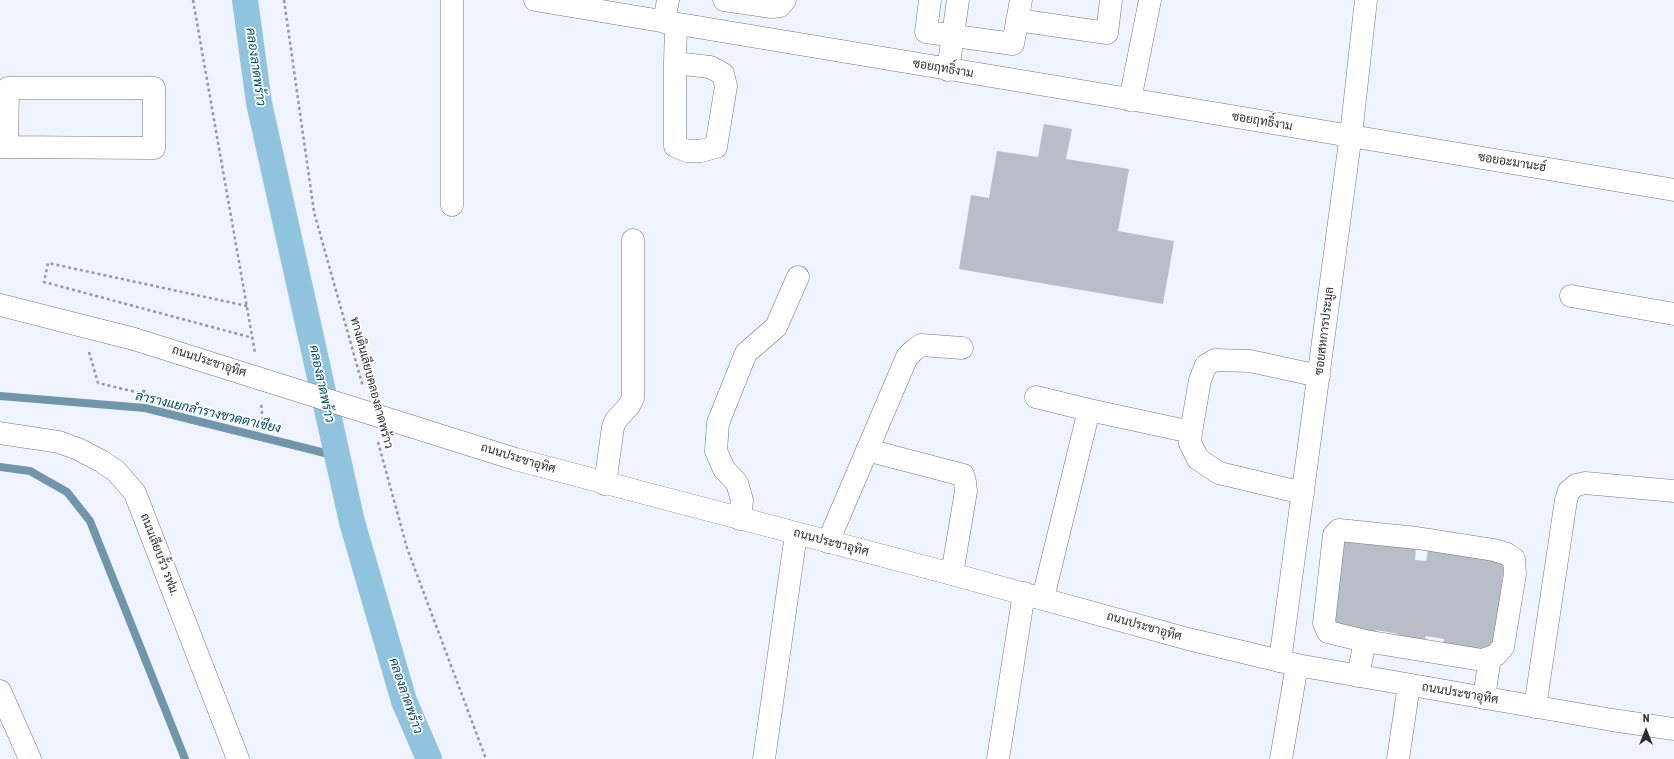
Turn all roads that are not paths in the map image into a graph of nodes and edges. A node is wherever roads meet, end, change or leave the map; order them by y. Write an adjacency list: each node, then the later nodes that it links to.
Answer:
1 (452, 0): 20 (street)
2 (535, 0): 12 (street, ซอยฤทธิ์งาม)
3 (668, 0): 12 (street)
4 (727, 0): 5 (street)
5 (785, 0)
6 (930, 0): 13 (street)
7 (958, 0): 13 (street)
8 (1111, 0): 11 (street)
9 (1150, 0): 16 (street)
10 (1366, 0): 17 (street, ซอยสหการประมูล)
11 (1019, 10): 13 (street)
12 (670, 23): 14 (street); 15 (street, ซอยฤทธิ์งาม)
13 (953, 35): 15 (street)
14 (676, 64)
15 (948, 70): 16 (street, ซอยฤทธิ์งาม)
16 (1130, 100): 17 (street, ซอยฤทธิ์งาม)
17 (1350, 137): 19 (street, ซอยอะมานะฮ์); 27 (street, ซอยสหการประมูล)
18 (4, 147): 18 (street)
19 (1674, 190)
20 (452, 205)
21 (633, 240): 33 (street)
22 (798, 277): 36 (street)
23 (1571, 296): 25 (street)
24 (0, 306): 33 (street, ถนนประชาอุทิศ, bridge)
25 (1674, 314)
26 (962, 348): 32 (street)
27 (1319, 376): 30 (street); 35 (street, ซอยสหการประมูล)
28 (1036, 397): 29 (street)
29 (1089, 410): 30 (street); 40 (street)
30 (1191, 432): 35 (street)
31 (0, 433): 51 (street, ถนนเลียบรั้ว รฟม.)
32 (867, 450): 38 (street); 39 (street)
33 (605, 484): 36 (street, ถนนประชาอุทิศ)
34 (1674, 491): 48 (street)
35 (1303, 493): 43 (street, ซอยสหการประมูล)
36 (740, 519): 37 (street, ถนนประชาอุทิศ)
37 (796, 534): 38 (street, ถนนประชาอุทิศ); 52 (street)
38 (828, 542): 39 (street, ถนนประชาอุทิศ)
39 (952, 574): 40 (street, ถนนประชาอุทิศ)
40 (1034, 596): 43 (street, ถนนประชาอุทิศ); 53 (street)
41 (1365, 641): 42 (street); 42 (street); 44 (street)
42 (1490, 657): 47 (street)
43 (1289, 663): 44 (street, ถนนประชาอุทิศ); 54 (street, ซอยสหการประมูล)
44 (1358, 676): 45 (street, ถนนประชาอุทิศ)
45 (1409, 685): 47 (street, ถนนประชาอุทิศ); 55 (street)
46 (0, 691): 50 (street)
47 (1484, 698): 48 (street, ถนนประชาอุทิศ)
48 (1535, 707): 49 (street, ถนนประชาอุทิศ)
49 (1674, 729)
50 (30, 759)
51 (238, 759)
52 (764, 759)
53 (998, 759)
54 (1281, 759)
55 (1398, 759)

